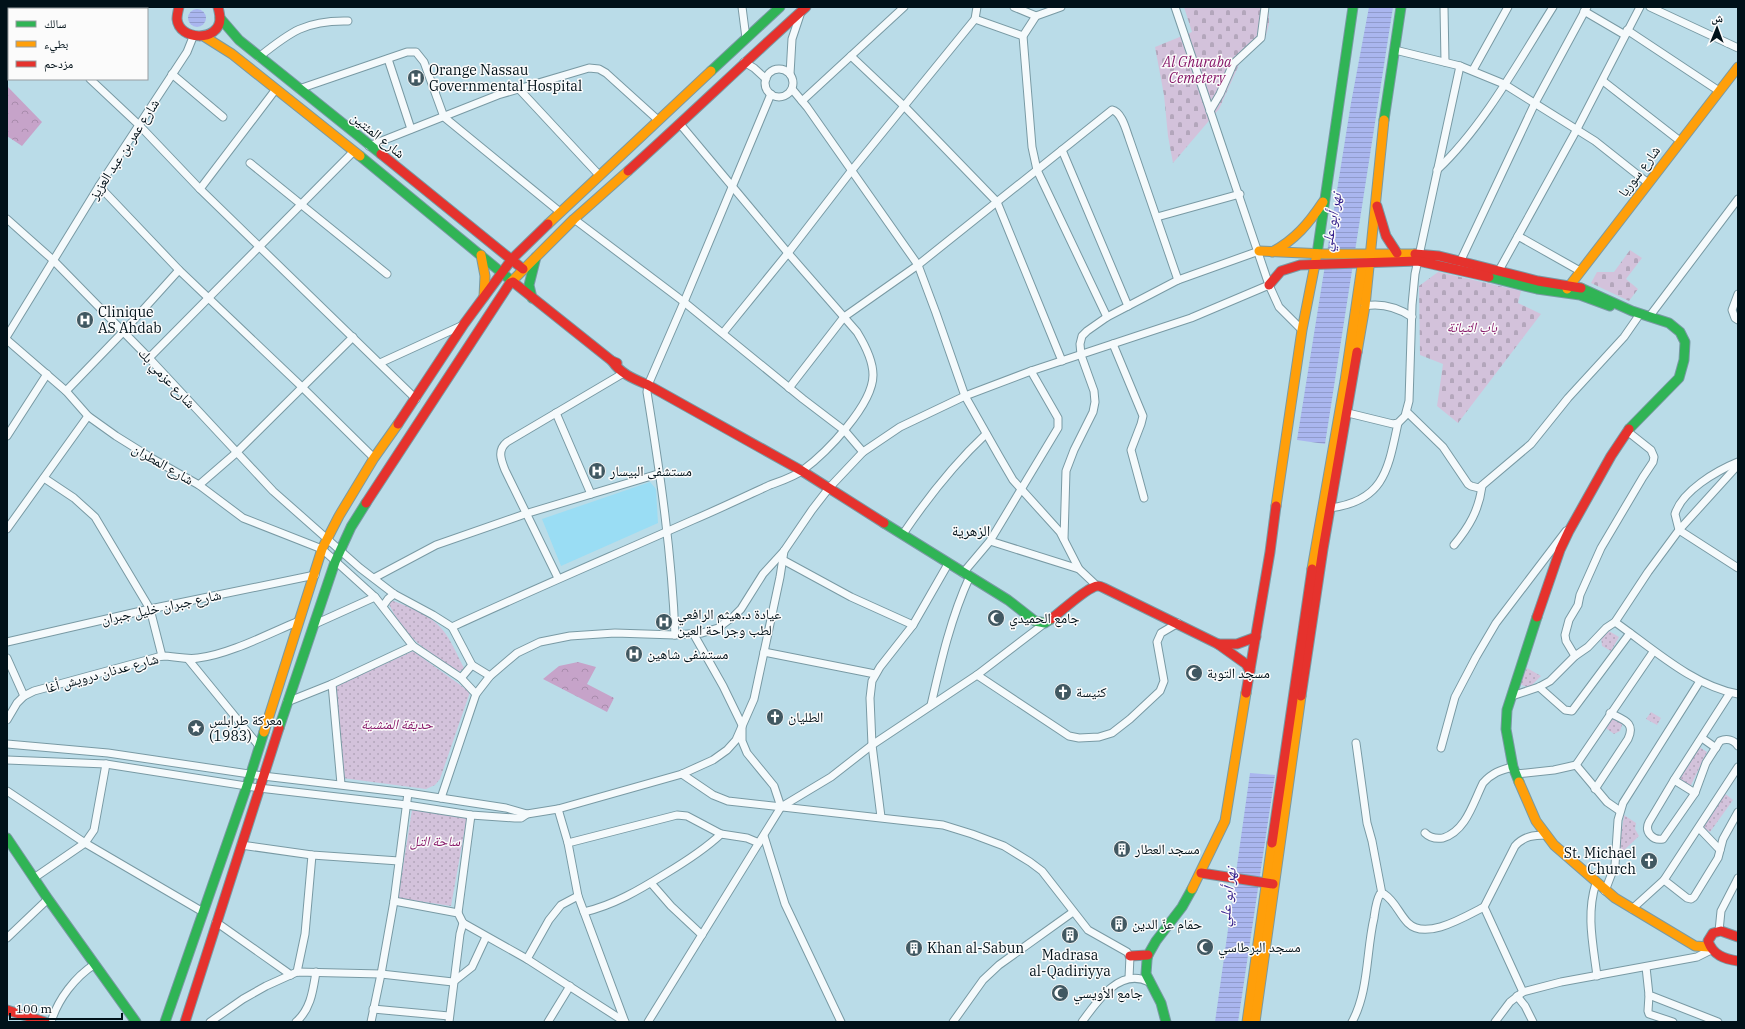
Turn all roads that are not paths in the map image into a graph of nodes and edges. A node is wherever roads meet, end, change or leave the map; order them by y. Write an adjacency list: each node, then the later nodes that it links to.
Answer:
1 (218, 7): 21 (main road)
2 (742, 7): 28 (street)
3 (780, 7): 28 (main road)
4 (904, 7): 31 (street)
5 (977, 7): 22 (street)
6 (1014, 7): 20 (street)
7 (1061, 7): 20 (street)
8 (1175, 7): 54 (street)
9 (1265, 7): 54 (street)
10 (1353, 7): 76 (main road)
11 (1401, 7): 30 (main road)
12 (1444, 7): 35 (street)
13 (1508, 7): 38 (street)
14 (1553, 7): 44 (street)
15 (1640, 7): 24 (street)
16 (1650, 7): 29 (street)
17 (177, 8): 26 (main road)
18 (804, 9): 34 (main road); 40 (street)
19 (1585, 9): 24 (street); 52 (street)
20 (1036, 16): 25 (street)
21 (220, 18): 27 (main road); 32 (main road, شارع المئتين)
22 (975, 19): 25 (street); 53 (street)
23 (348, 22): 32 (street)
24 (1626, 33): 43 (street); 49 (street)
25 (1023, 36): 68 (street)
26 (193, 37): 27 (main road); 39 (street, شارع عمر بن عبد العزيز)
27 (205, 37): 46 (main road, شارع المئتين)
28 (746, 38): 57 (main road)
29 (1738, 48)
30 (1394, 50): 35 (street); 77 (main road)
31 (851, 56): 51 (street); 53 (street)
32 (259, 57): 45 (main road, شارع المئتين)
33 (388, 59): 45 (street); 56 (street); 60 (street)
34 (744, 62): 41 (street); 58 (main road)
35 (1445, 62): 36 (street)
36 (1460, 66): 38 (street); 69 (street)
37 (1738, 67): 49 (main road, شارع سوريا)
38 (1473, 70): 44 (street)
39 (172, 74): 55 (street); 59 (street, شارع عمر بن عبد العزيز)
40 (790, 74): 41 (street); 48 (street)
41 (766, 79): 50 (street)
42 (91, 80): 59 (street)
43 (1603, 81): 61 (street); 62 (street)
44 (1504, 84): 52 (street); 69 (street)
45 (299, 88): 63 (main road, شارع المئتين)
46 (276, 89): 65 (main road, شارع المئتين); 74 (street)
47 (520, 89): 56 (street); 57 (street); 70 (street)
48 (792, 90): 50 (street); 51 (street)
49 (1719, 91): 62 (main road, شارع سوريا)
50 (770, 94): 73 (street)
51 (802, 100): 67 (street)
52 (1535, 103): 61 (street); 98 (street)
53 (905, 107): 67 (street); 79 (street)
54 (1210, 111): 75 (street)
55 (223, 117)
56 (444, 117): 60 (street); 81 (street)
57 (658, 120): 70 (main road)
58 (680, 124): 73 (street); 84 (main road)
59 (139, 125): 72 (street, شارع عمر بن عبد العزيز); 74 (street)
60 (411, 129): 63 (street)
61 (1577, 129): 71 (street); 85 (street)
62 (1680, 141): 71 (main road, شارع سوريا)
63 (369, 146): 96 (main road, شارع المئتين)
64 (1062, 150): 68 (street); 82 (street); 117 (street)
65 (354, 151): 80 (street); 93 (main road, شارع المئتين)
66 (250, 163): 80 (street)
67 (852, 170): 89 (street); 100 (street)
68 (1037, 170): 79 (street); 121 (street)
69 (1437, 170): 95 (street)
70 (599, 175): 81 (main road)
71 (1648, 183): 104 (main road, شارع سوريا)
72 (99, 186): 97 (street, شارع عمر بن عبد العزيز); 103 (street)
73 (732, 187): 89 (street); 116 (street)
74 (200, 189): 86 (street)
75 (1240, 194): 82 (street); 87 (street)
76 (1326, 198): 88 (main road); 92 (main road)
77 (1375, 199): 90 (main road); 91 (main road)
78 (1738, 199): 119 (street)
79 (997, 202): 100 (street); 135 (street)
80 (302, 204): 86 (street); 106 (street)
81 (560, 212): 96 (main road)
82 (1157, 217): 108 (street)
83 (7, 219): 97 (street, شارع عزمي بك)
84 (574, 219): 94 (main road); 116 (street)
85 (1518, 236): 104 (street); 107 (street)
86 (260, 247): 115 (street); 129 (street)
87 (1259, 251): 88 (main road); 108 (street); 110 (street)
88 (1272, 252): 92 (main road)
89 (788, 253): 120 (street); 127 (street)
90 (1364, 253): 91 (main road); 92 (main road); 99 (main road)
91 (1397, 253): 95 (main road)
92 (1321, 254): 101 (main road)
93 (481, 255): 105 (main road, شارع المئتين); 113 (main road)
94 (536, 256): 102 (main road); 114 (main road)
95 (1419, 258): 98 (main road); 99 (main road); 107 (main road); 122 (street)
96 (512, 259): 102 (main road, شارع المئتين); 105 (main road)
97 (53, 260): 126 (street, شارع عزمي بك); 128 (street, شارع عمر بن عبد العزيز)
98 (1460, 262): 107 (main road)
99 (1362, 263): 101 (main road); 118 (main road); 287 (main road)
100 (918, 265): 120 (street); 144 (street)
101 (1319, 265): 110 (main road); 125 (main road)
102 (523, 269): 109 (main road)
103 (179, 270): 115 (street); 126 (street)
104 (1580, 271): 111 (main road, شارع سوريا)
105 (502, 272): 109 (main road, شارع المئتين); 113 (main road)
106 (387, 274)
107 (1496, 275): 111 (main road)
108 (1178, 280): 117 (street)
109 (512, 281): 114 (main road, شارع المئتين); 180 (main road)
110 (1269, 285): 125 (street); 131 (street)
111 (1567, 289): 119 (main road)
112 (1738, 294): 123 (street)
113 (484, 297): 124 (main road)
114 (532, 298): 134 (main road, شارع المئتين)
115 (209, 299): 133 (street); 141 (street)
116 (684, 302): 127 (street); 140 (street)
117 (1128, 306): 121 (street)
118 (1365, 306): 122 (street); 148 (main road)
119 (1641, 314): 152 (main road); 163 (street)
120 (844, 317): 142 (street); 151 (street)
121 (1106, 317): 132 (street)
122 (1412, 317): 146 (street)
123 (1738, 320)
124 (464, 324): 136 (street); 145 (main road)
125 (1302, 330): 206 (main road)
126 (123, 332): 133 (street, شارع عزمي بك); 143 (street)
127 (723, 333): 142 (street)
128 (7, 336)
129 (353, 337): 136 (street); 141 (street)
130 (7, 340): 138 (street, شارع المطران)
131 (1113, 344): 132 (street); 167 (street)
132 (1081, 355): 135 (street); 176 (street)
133 (149, 358): 156 (street, شارع عزمي بك)
134 (612, 360): 139 (main road); 140 (main road)
135 (1062, 361): 137 (street)
136 (380, 363): 145 (street)
137 (1031, 371): 144 (street); 165 (street)
138 (46, 374): 143 (street, شارع المطران); 154 (street)
139 (622, 374): 140 (main road); 147 (street)
140 (648, 385): 159 (main road); 160 (street)
141 (302, 387): 156 (street); 157 (street)
142 (789, 388): 151 (street)
143 (66, 391): 149 (street, شارع المطران)
144 (965, 396): 153 (street); 155 (street)
145 (416, 399): 157 (main road)
146 (1407, 412): 150 (street); 163 (street)
147 (556, 413): 166 (street); 169 (street)
148 (1348, 413): 150 (street); 168 (main road)
149 (88, 416): 161 (street); 162 (street, شارع المطران)
150 (1398, 423): 168 (street)
151 (845, 430): 155 (street); 159 (street)
152 (1627, 431): 170 (main road); 213 (street)
153 (986, 434): 165 (street); 174 (street)
154 (7, 436)
155 (863, 452): 164 (street)
156 (236, 453): 162 (street); 175 (street, شارع عزمي بك)
157 (374, 458): 175 (main road)
158 (1738, 463): 172 (street); 172 (street)
159 (802, 470): 164 (main road); 173 (street)
160 (658, 474): 166 (street); 173 (street)
161 (44, 478): 171 (street); 195 (street)
162 (199, 485): 179 (street, شارع المطران)
163 (1482, 486): 178 (street)
164 (829, 488): 174 (main road); 181 (street)
165 (1022, 488): 176 (street); 177 (street)
166 (591, 494): 169 (street)
167 (1144, 498)
168 (1330, 508): 287 (main road)
169 (525, 514): 189 (street); 190 (street)
170 (1578, 517): 229 (main road); 241 (street)
171 (7, 529)
172 (1679, 530): 185 (street); 197 (street)
173 (666, 532): 190 (street); 205 (street)
174 (902, 534): 184 (main road)
175 (327, 538): 179 (main road); 180 (street, شارع عزمي بك)
176 (1064, 539): 186 (street)
177 (990, 541): 186 (street); 188 (street)
178 (1454, 545)
179 (322, 549): 183 (street, شارع المطران); 187 (main road)
180 (340, 549): 183 (main road); 189 (street, شارع عزمي بك)
181 (784, 551): 182 (street); 203 (street)
182 (783, 560): 201 (street); 210 (street)
183 (335, 562): 193 (street, شارع المطران); 200 (main road)
184 (948, 564): 188 (main road); 201 (street)
185 (1738, 568)
186 (1079, 569): 191 (street)
187 (315, 574): 195 (street, شارع جبران خليل جبران); 196 (main road)
188 (966, 574): 198 (main road); 231 (street)
189 (374, 578): 192 (street, شارع عزمي بك)
190 (558, 578): 202 (street)
191 (1097, 586): 198 (main road); 199 (main road)
192 (394, 594): 194 (street); 202 (street, شارع عزمي بك)
193 (375, 597): 194 (street, شارع المطران); 200 (street)
194 (384, 606): 209 (street, شارع المطران)
195 (150, 609): 207 (street, شارع جبران خليل جبران); 212 (street)
196 (300, 620): 215 (street, شارع عدنان درويش أغا); 239 (main road)
197 (1615, 622): 204 (street); 213 (street)
198 (1045, 623): 219 (street)
199 (1178, 623): 208 (main road); 219 (street)
200 (315, 624): 230 (main road)
201 (913, 625): 218 (street)
202 (452, 627): 216 (street)
203 (693, 633): 205 (street); 234 (street)
204 (1630, 633): 211 (street); 224 (street)
205 (675, 635): 220 (street)
206 (1256, 637): 208 (main road); 217 (main road)
207 (7, 642)
208 (1218, 644): 217 (main road)
209 (413, 646): 221 (street); 223 (street)
210 (764, 652): 218 (street); 234 (street)
211 (1653, 652): 222 (street); 232 (street)
212 (162, 656): 215 (street, شارع عدنان درويش أغا); 228 (street, شارع عدنان درويش أغا)
213 (1576, 656): 224 (street)
214 (7, 658): 228 (street)
215 (188, 659): 239 (street)
216 (472, 665): 220 (street); 221 (street)
217 (1250, 671): 282 (main road)
218 (875, 674): 238 (street)
219 (977, 675): 231 (street)
220 (490, 676): 226 (street)
221 (461, 678): 226 (street)
222 (1700, 681): 225 (street); 263 (street)
223 (332, 684): 230 (street); 252 (street)
224 (1539, 688): 229 (street)
225 (1730, 693): 227 (street); 235 (street)
226 (476, 694): 259 (street)
227 (1738, 694)
228 (24, 696): 233 (street)
229 (1512, 696): 247 (main road)
230 (287, 702): 250 (main road)
231 (931, 705): 238 (street)
232 (1610, 713): 245 (street); 255 (street)
233 (7, 720)
234 (742, 725): 249 (street); 261 (street)
235 (1702, 738): 242 (street); 251 (street)
236 (1356, 743): 290 (street)
237 (7, 744): 248 (street)
238 (872, 745): 261 (street); 267 (street)
239 (260, 746): 248 (main road)
240 (1738, 746): 242 (street)
241 (1441, 748)
242 (1716, 748): 258 (street)
243 (7, 760): 244 (street)
244 (106, 764): 253 (street); 274 (street)
245 (1576, 765): 247 (street); 255 (street)
246 (1738, 767): 268 (street)
247 (1514, 771): 269 (street); 271 (main road)
248 (251, 774): 250 (street); 253 (main road)
249 (682, 774): 261 (street); 262 (street)
250 (263, 776): 252 (street); 254 (main road)
251 (1674, 780): 258 (street); 258 (street)
252 (341, 784): 257 (street)
253 (247, 786): 254 (street); 296 (main road)
254 (260, 788): 260 (street); 277 (main road)
255 (1595, 789): 263 (street)
256 (7, 791): 274 (street)
257 (408, 793): 259 (street); 260 (street)
258 (1694, 793)
259 (441, 798): 265 (street)
260 (407, 805): 266 (street); 281 (street)
261 (781, 807): 267 (street); 272 (street)
262 (558, 810): 265 (street); 276 (street)
263 (1620, 811): 289 (street)
264 (1738, 812): 279 (street)
265 (527, 814): 266 (street)
266 (471, 815): 299 (street)
267 (881, 817): 298 (street)
268 (1698, 828): 279 (street); 285 (street)
269 (1425, 833)
270 (721, 834): 275 (street); 276 (street); 286 (street)
271 (1546, 835): 288 (main road); 294 (street)
272 (764, 836): 275 (street); 340 (street)
273 (7, 838): 278 (main road)
274 (85, 843): 283 (street); 296 (street)
275 (760, 843): 303 (street)
276 (568, 844): 291 (street)
277 (241, 845): 280 (street); 300 (main road)
278 (10, 850): 283 (main road)
279 (1720, 850): 285 (street)
280 (312, 854): 281 (street); 315 (street)
281 (399, 862): 293 (street)
282 (1201, 873): 287 (main road); 308 (main road)
283 (34, 878): 292 (main road)
284 (1738, 878): 302 (street)
285 (1664, 880): 295 (street)
286 (651, 883): 297 (street); 303 (street)
287 (1267, 883): 344 (main road); 345 (main road)
288 (1596, 883): 289 (main road); 317 (street)
289 (1605, 891): 295 (main road)
290 (1382, 894): 294 (street); 346 (street)
291 (578, 896): 297 (street); 310 (street)
292 (48, 899): 305 (street); 312 (main road)
293 (394, 901): 299 (street); 316 (street)
294 (1484, 907): 322 (street)
295 (1632, 909): 307 (main road)
296 (203, 912): 332 (main road)
297 (584, 912): 338 (street)
298 (1073, 912): 309 (street); 341 (street)
299 (458, 913): 301 (street)
300 (216, 922): 315 (street); 333 (main road)
301 (463, 923): 306 (street); 319 (street)
302 (1719, 931): 304 (main road); 307 (main road)
303 (702, 934): 339 (street)
304 (1738, 937)
305 (7, 938)
306 (486, 938): 310 (street); 319 (street)
307 (1710, 948): 311 (main road); 313 (street)
308 (1148, 955): 309 (main road); 320 (main road)
309 (1130, 956): 318 (street)
310 (528, 959): 321 (street)
311 (1738, 961)
312 (95, 964): 330 (street); 331 (main road)
313 (1646, 968): 317 (street); 323 (street)
314 (316, 972): 315 (street); 316 (street); 335 (street)
315 (294, 974): 334 (street)
316 (381, 974): 319 (street); 325 (street)
317 (1597, 976): 322 (street)
318 (1128, 978): 320 (street); 342 (street)
319 (453, 982): 328 (street)
320 (1149, 982): 343 (main road)
321 (570, 986): 337 (street); 338 (street)
322 (1523, 992): 324 (street)
323 (1649, 995): 349 (street); 350 (street)
324 (1517, 996): 327 (street); 348 (street)
325 (373, 1009): 328 (street); 336 (street)
326 (7, 1010): 329 (main road)
327 (1501, 1018): 347 (street)
328 (449, 1019)
329 (46, 1022)
330 (51, 1022)
331 (136, 1022)
332 (165, 1022)
333 (185, 1022)
334 (210, 1022)
335 (296, 1022)
336 (371, 1022)
337 (548, 1022)
338 (625, 1022)
339 (648, 1022)
340 (841, 1022)
341 (953, 1022)
342 (1082, 1022)
343 (1166, 1022)
344 (1247, 1022)
345 (1255, 1022)
346 (1352, 1022)
347 (1495, 1022)
348 (1533, 1022)
349 (1673, 1022)
350 (1718, 1022)

